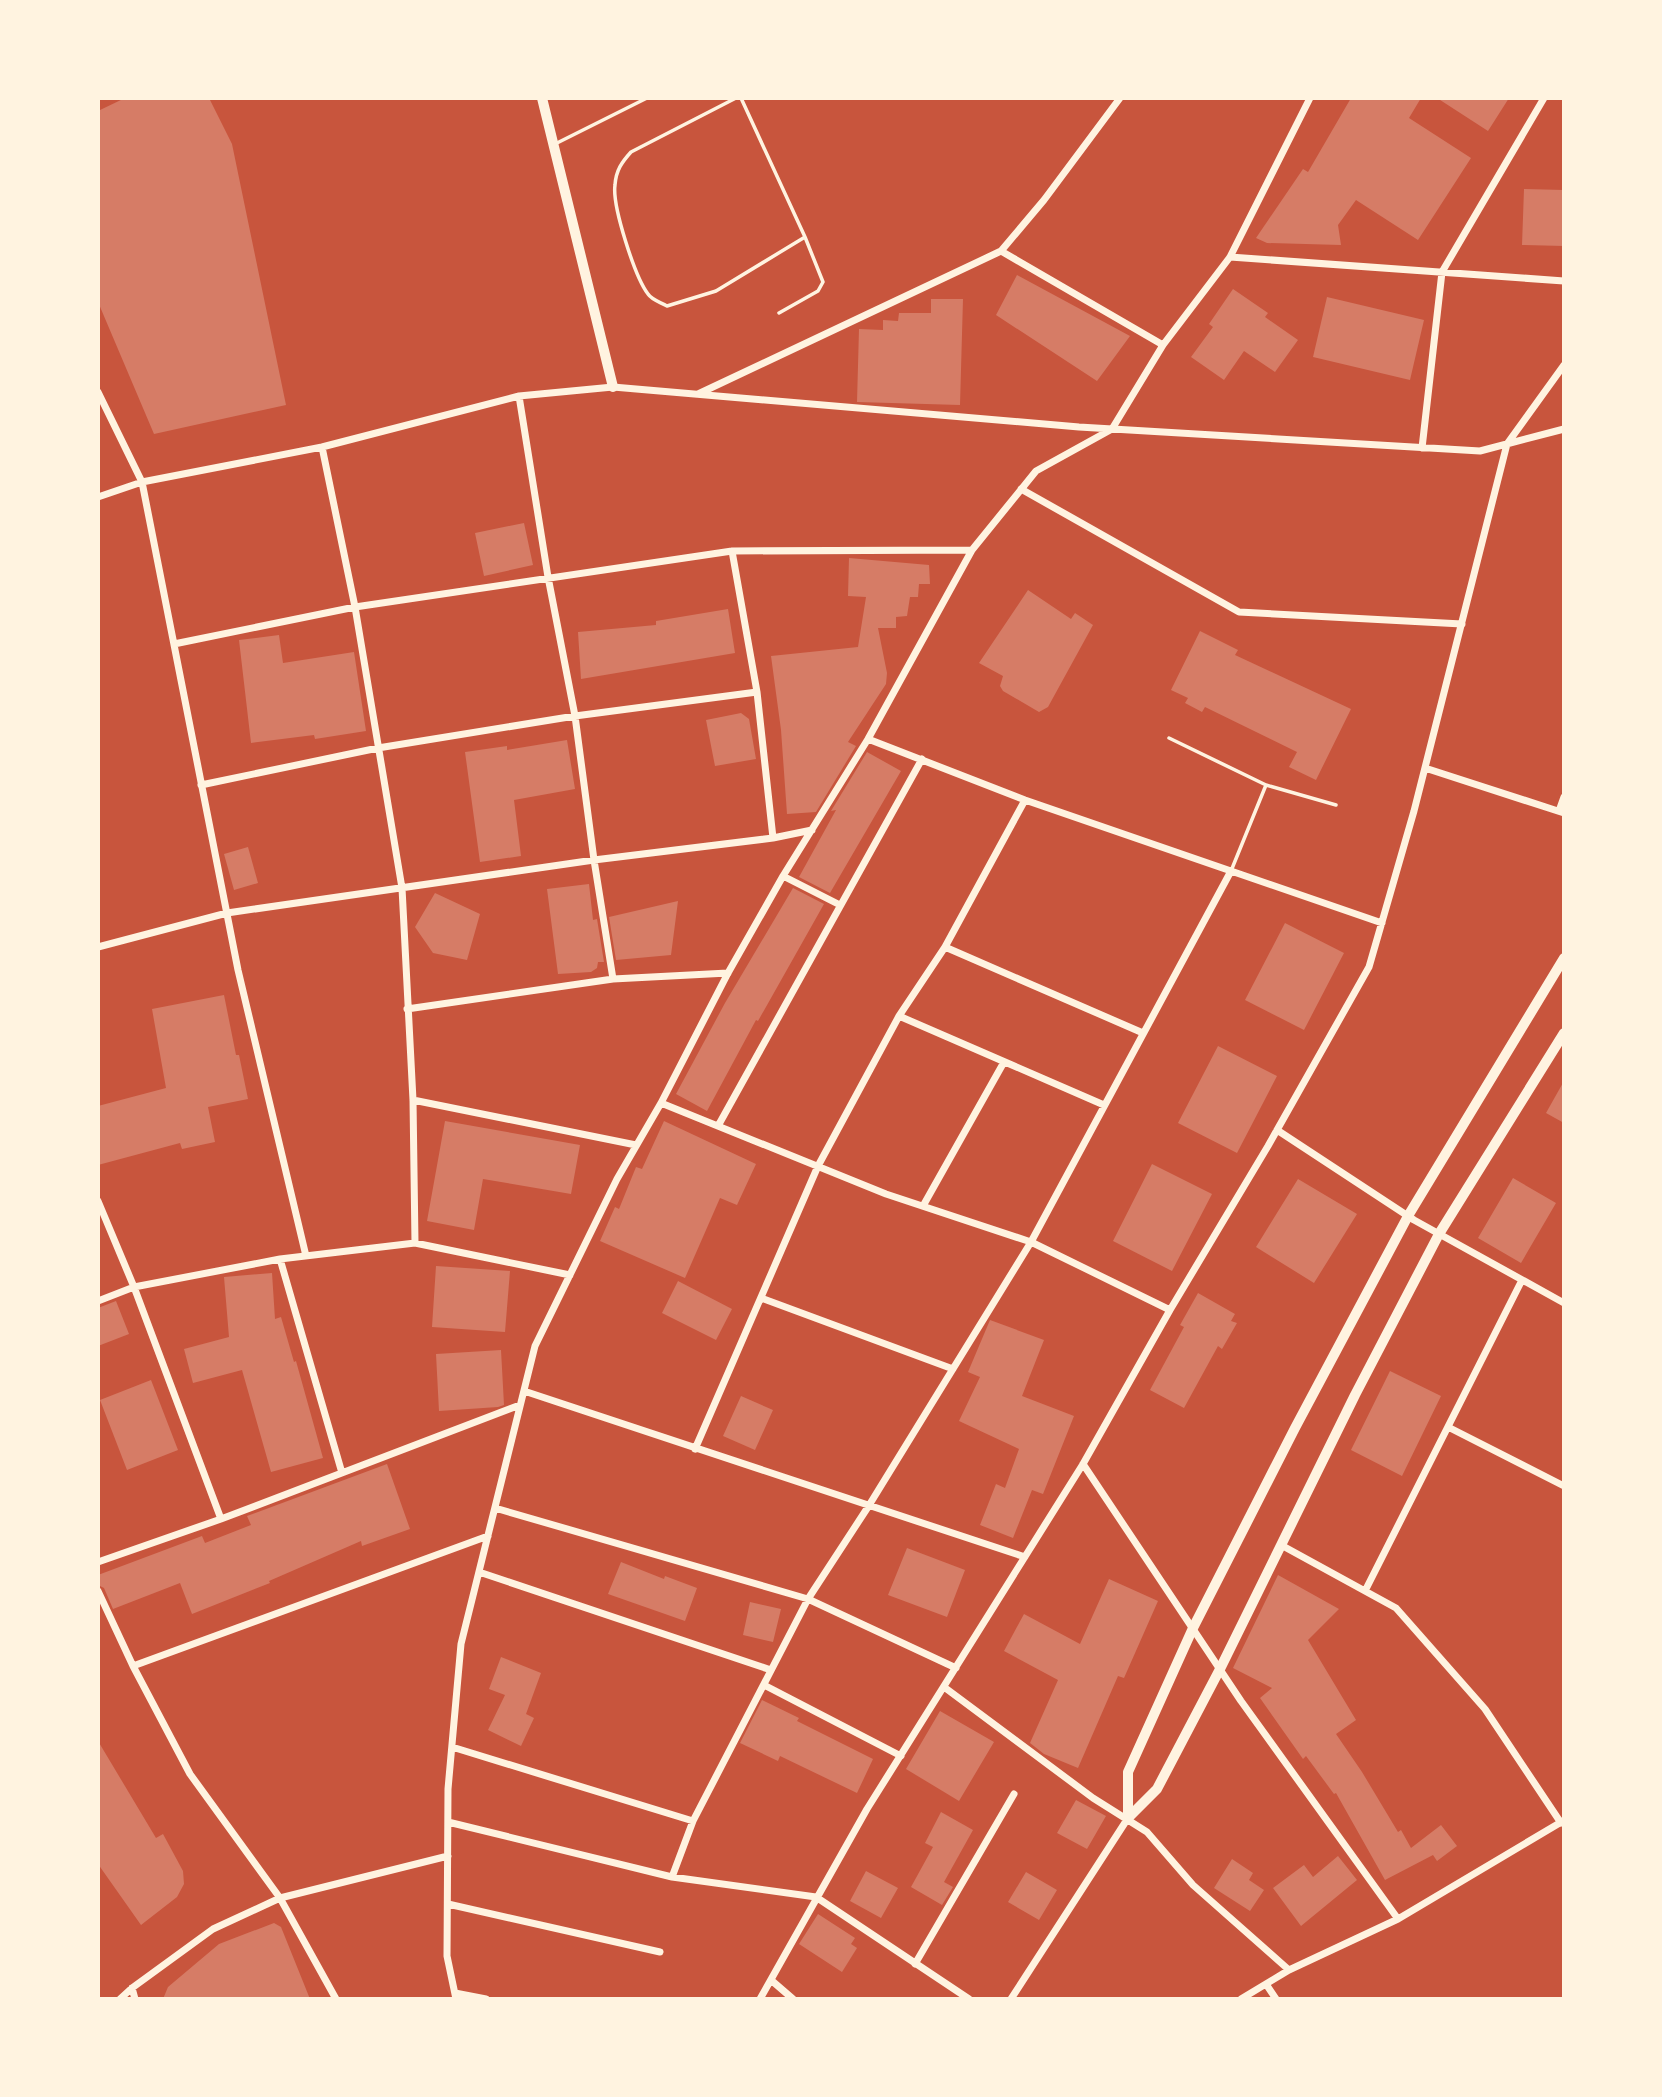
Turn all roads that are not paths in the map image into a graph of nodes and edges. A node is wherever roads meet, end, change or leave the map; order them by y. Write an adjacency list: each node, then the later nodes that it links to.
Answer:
1 (542, 98): 8 (street)
2 (648, 98): 8 (lane)
3 (736, 98): 9 (lane)
4 (741, 98): 9 (lane)
5 (1120, 98): 10 (street)
6 (1310, 98): 11 (street)
7 (1544, 98): 12 (street)
8 (554, 145): 17 (street)
9 (805, 237): 14 (lane)
10 (1001, 251): 15 (street); 19 (street)
11 (1230, 257): 12 (street); 15 (street)
12 (1442, 272): 13 (street); 25 (street)
13 (1564, 281)
14 (779, 313)
15 (1163, 345): 21 (street)
16 (1564, 365): 23 (street)
17 (614, 387): 19 (street); 20 (street)
18 (98, 393): 26 (street)
19 (698, 394): 21 (street)
20 (519, 396): 24 (street); 31 (street)
21 (1112, 429): 25 (street); 27 (street)
22 (1564, 429): 23 (street)
23 (1507, 444): 25 (street); 33 (street)
24 (322, 447): 26 (street); 32 (street)
25 (1422, 448)
26 (142, 482): 28 (street); 34 (street)
27 (1021, 489): 29 (street); 33 (street)
28 (98, 497)
29 (972, 550): 30 (street); 38 (street)
30 (733, 551): 31 (street); 35 (street)
31 (548, 577): 32 (street); 36 (street)
32 (355, 607): 34 (street); 39 (street)
33 (1462, 624): 41 (street)
34 (174, 644): 42 (street)
35 (757, 692): 36 (street); 49 (street)
36 (575, 716): 39 (street); 50 (street)
37 (1169, 738): 43 (lane)
38 (868, 739): 40 (street); 48 (street)
39 (378, 748): 42 (street); 53 (street)
40 (922, 759): 45 (street); 54 (street)
41 (1425, 768): 47 (street); 56 (street)
42 (201, 785): 55 (street)
43 (1266, 785): 46 (lane); 51 (lane)
44 (1564, 797): 47 (street)
45 (1025, 800): 51 (street); 58 (street)
46 (1336, 805)
47 (1561, 812)
48 (812, 830): 49 (street); 52 (street)
49 (773, 838): 50 (street)
50 (594, 860): 53 (street); 61 (street)
51 (1231, 871): 56 (street); 65 (street)
52 (783, 876): 54 (street); 60 (street)
53 (402, 888): 55 (street); 62 (street)
54 (840, 905): 70 (street)
55 (226, 913): 57 (street); 80 (street)
56 (1382, 923): 71 (street)
57 (98, 947)
58 (945, 947): 63 (street); 65 (street)
59 (1564, 958): 76 (street)
60 (728, 973): 61 (street); 68 (street)
61 (613, 979): 62 (street)
62 (407, 1009): 67 (street)
63 (900, 1016): 66 (street); 73 (street)
64 (1564, 1032): 77 (street)
65 (1143, 1033): 69 (street)
66 (1004, 1062): 69 (street); 75 (street)
67 (413, 1100): 72 (street); 79 (street)
68 (661, 1103): 70 (street); 72 (street)
69 (1104, 1105): 78 (street)
70 (718, 1126): 73 (street)
71 (1277, 1130): 76 (street); 88 (street)
72 (636, 1145): 82 (street)
73 (818, 1166): 75 (street); 85 (street)
74 (98, 1202): 84 (street)
75 (923, 1206): 78 (street)
76 (1408, 1216): 77 (street); 108 (street)
77 (1439, 1234): 83 (street); 101 (street)
78 (1031, 1242): 88 (street); 89 (street)
79 (415, 1243): 80 (street); 82 (street)
80 (306, 1256): 81 (street)
81 (280, 1259): 84 (street); 95 (street)
82 (570, 1275): 90 (street)
83 (1522, 1280): 87 (street); 92 (street)
84 (134, 1287): 86 (street); 99 (street)
85 (761, 1298): 89 (street); 93 (street)
86 (98, 1301)
87 (1564, 1303)
88 (1170, 1310): 94 (street)
89 (953, 1369): 97 (street)
90 (524, 1391): 91 (street); 93 (street)
91 (520, 1405): 95 (street); 98 (street)
92 (1448, 1427): 96 (street); 106 (street)
93 (695, 1449): 97 (street)
94 (1083, 1464): 102 (street); 108 (street)
95 (342, 1473): 99 (street)
96 (1564, 1486)
97 (869, 1507): 102 (street); 107 (street)
98 (495, 1508): 100 (street); 107 (street)
99 (221, 1519): 103 (street)
100 (488, 1536): 104 (street); 109 (street)
101 (1281, 1545): 106 (street); 111 (street)
102 (1025, 1557): 110 (street)
103 (98, 1562)
104 (479, 1572): 112 (street); 115 (street)
105 (98, 1591): 109 (street)
106 (1365, 1591): 121 (street)
107 (808, 1599): 110 (street); 112 (street)
108 (1193, 1628): 111 (street); 118 (street)
109 (133, 1666): 125 (street)
110 (956, 1668): 114 (street)
111 (1220, 1669): 118 (street); 127 (street)
112 (771, 1670): 113 (street)
113 (764, 1685): 116 (street); 119 (street)
114 (944, 1687): 116 (street); 118 (street)
115 (452, 1746): 119 (street); 120 (street)
116 (901, 1756): 124 (street)
117 (1014, 1794): 129 (street)
118 (1128, 1818): 130 (street); 142 (street)
119 (693, 1821): 123 (street)
120 (448, 1822): 122 (street); 123 (street)
121 (1562, 1822): 127 (street)
122 (448, 1856): 125 (street); 126 (street)
123 (672, 1877): 124 (street)
124 (816, 1897): 129 (street); 131 (street)
125 (280, 1898): 133 (street); 137 (street)
126 (448, 1904): 128 (street); 134 (street)
127 (1398, 1919): 130 (street)
128 (660, 1952)
129 (915, 1964): 141 (street)
130 (1289, 1970): 132 (street)
131 (771, 1980): 139 (street); 140 (street)
132 (1266, 1984): 143 (street); 144 (street)
133 (132, 1988): 135 (street); 136 (street)
134 (455, 1996): 138 (street)
135 (120, 1999)
136 (135, 1999)
137 (336, 1999)
138 (486, 1999)
139 (760, 1999)
140 (793, 1999)
141 (969, 1999)
142 (1011, 1999)
143 (1241, 1999)
144 (1276, 1999)

